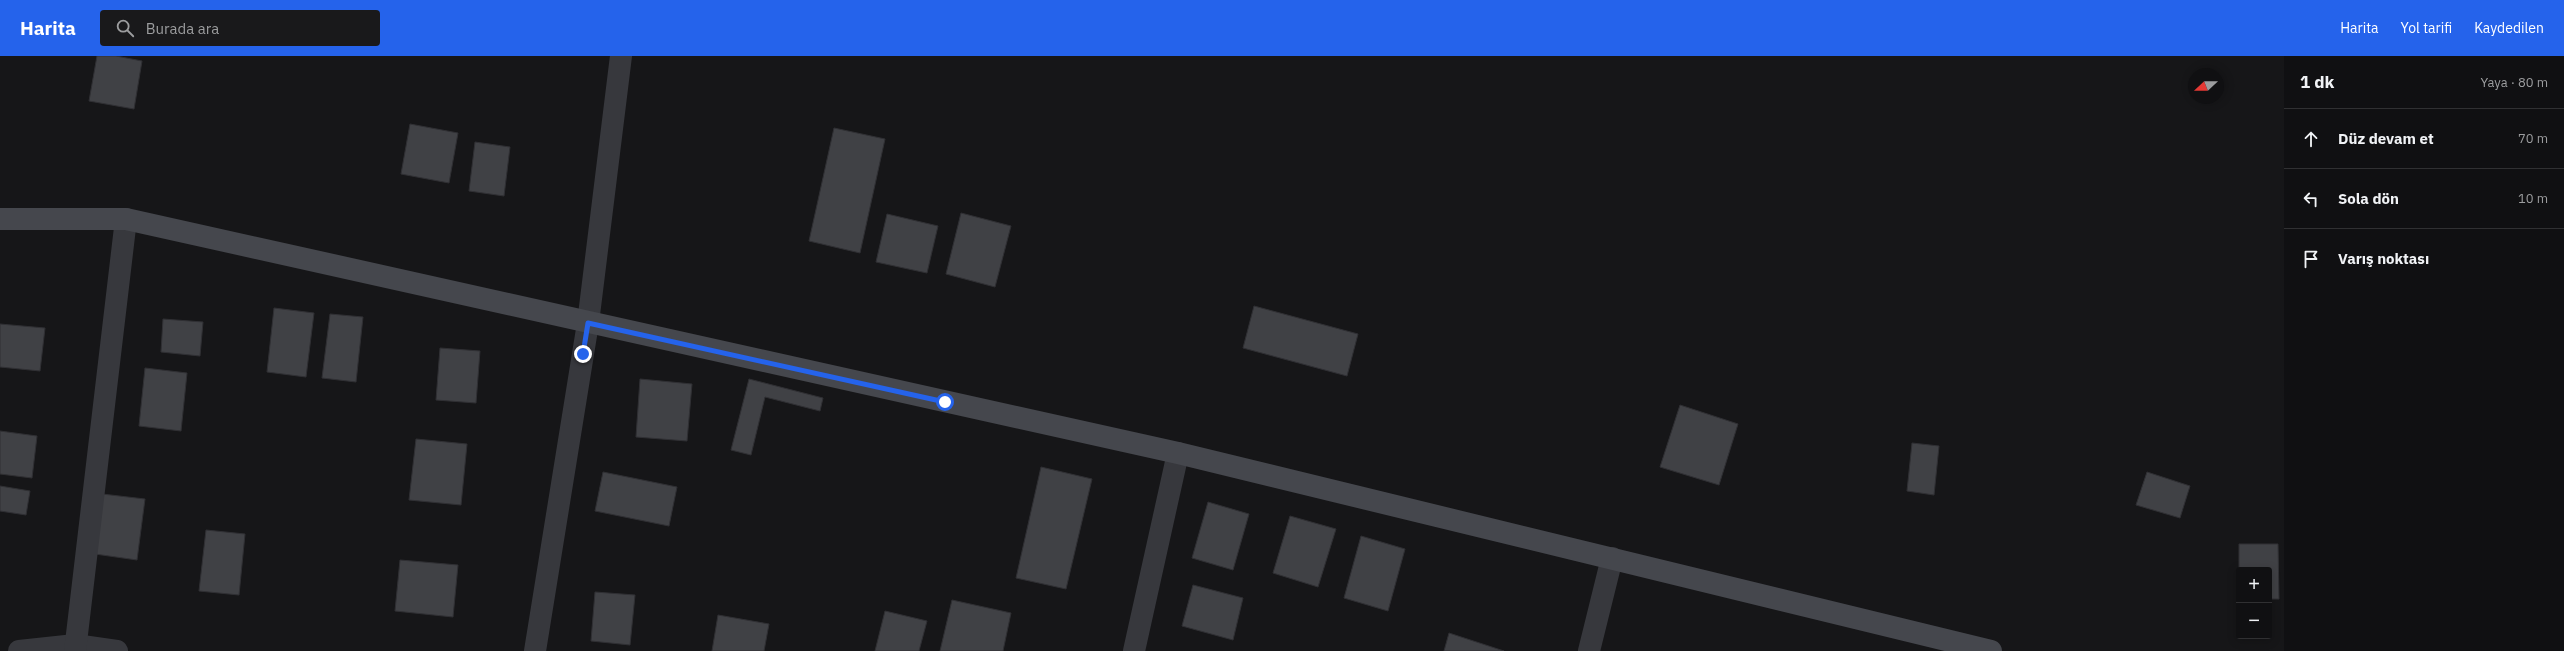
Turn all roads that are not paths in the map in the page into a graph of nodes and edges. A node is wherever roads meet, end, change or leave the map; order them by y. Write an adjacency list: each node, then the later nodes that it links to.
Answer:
1 (621, 56): 4 (street)
2 (0, 219): 3 (street)
3 (126, 219): 4 (street); 7 (street)
4 (588, 323): 5 (street); 10 (street)
5 (1178, 453): 6 (street); 11 (street)
6 (1612, 558): 12 (street); 13 (street)
7 (75, 648): 8 (street); 9 (street)
8 (19, 651)
9 (117, 651)
10 (535, 651)
11 (1134, 651)
12 (1589, 651)
13 (1991, 651)

